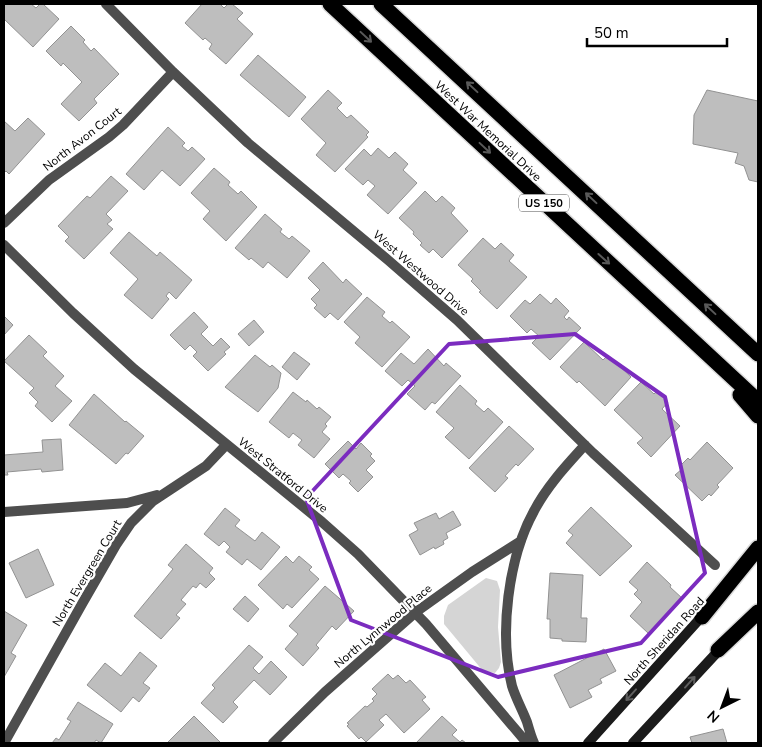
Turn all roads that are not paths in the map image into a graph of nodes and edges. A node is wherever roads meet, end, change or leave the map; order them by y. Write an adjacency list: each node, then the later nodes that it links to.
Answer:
1 (106, 4): 4 (street, West Westwood Drive)
2 (330, 4): 7 (highway, West War Memorial Drive / US 150, one-way to 7)
3 (381, 4): 8 (highway, West War Memorial Drive / US 150, one-way to 3)
4 (173, 72): 5 (street, North Avon Court); 12 (street, West Westwood Drive)
5 (4, 224)
6 (4, 245): 11 (street, West Stratford Drive)
7 (657, 307): 9 (highway, West War Memorial Drive / US 150); 10 (highway)
8 (758, 353)
9 (758, 401)
10 (758, 416)
11 (226, 445): 13 (street, North Evergreen Court); 20 (street, West Stratford Drive)
12 (585, 445): 15 (street); 18 (street, West Westwood Drive)
13 (167, 492): 14 (street); 24 (street, North Evergreen Court)
14 (4, 512)
15 (521, 541): 20 (street, North Lynnwood Place); 27 (street)
16 (758, 548): 22 (highway)
17 (758, 555): 22 (main road, North Sheridan Road)
18 (715, 565)
19 (758, 607): 23 (main road)
20 (416, 612): 25 (street, North Lynnwood Place); 26 (street, West Stratford Drive)
21 (758, 612): 23 (highway)
22 (702, 617): 28 (main road, North Sheridan Road, one-way to 28)
23 (718, 650): 29 (main road, one-way to 23)
24 (4, 743)
25 (273, 743)
26 (527, 743)
27 (534, 743)
28 (589, 743)
29 (633, 743)

